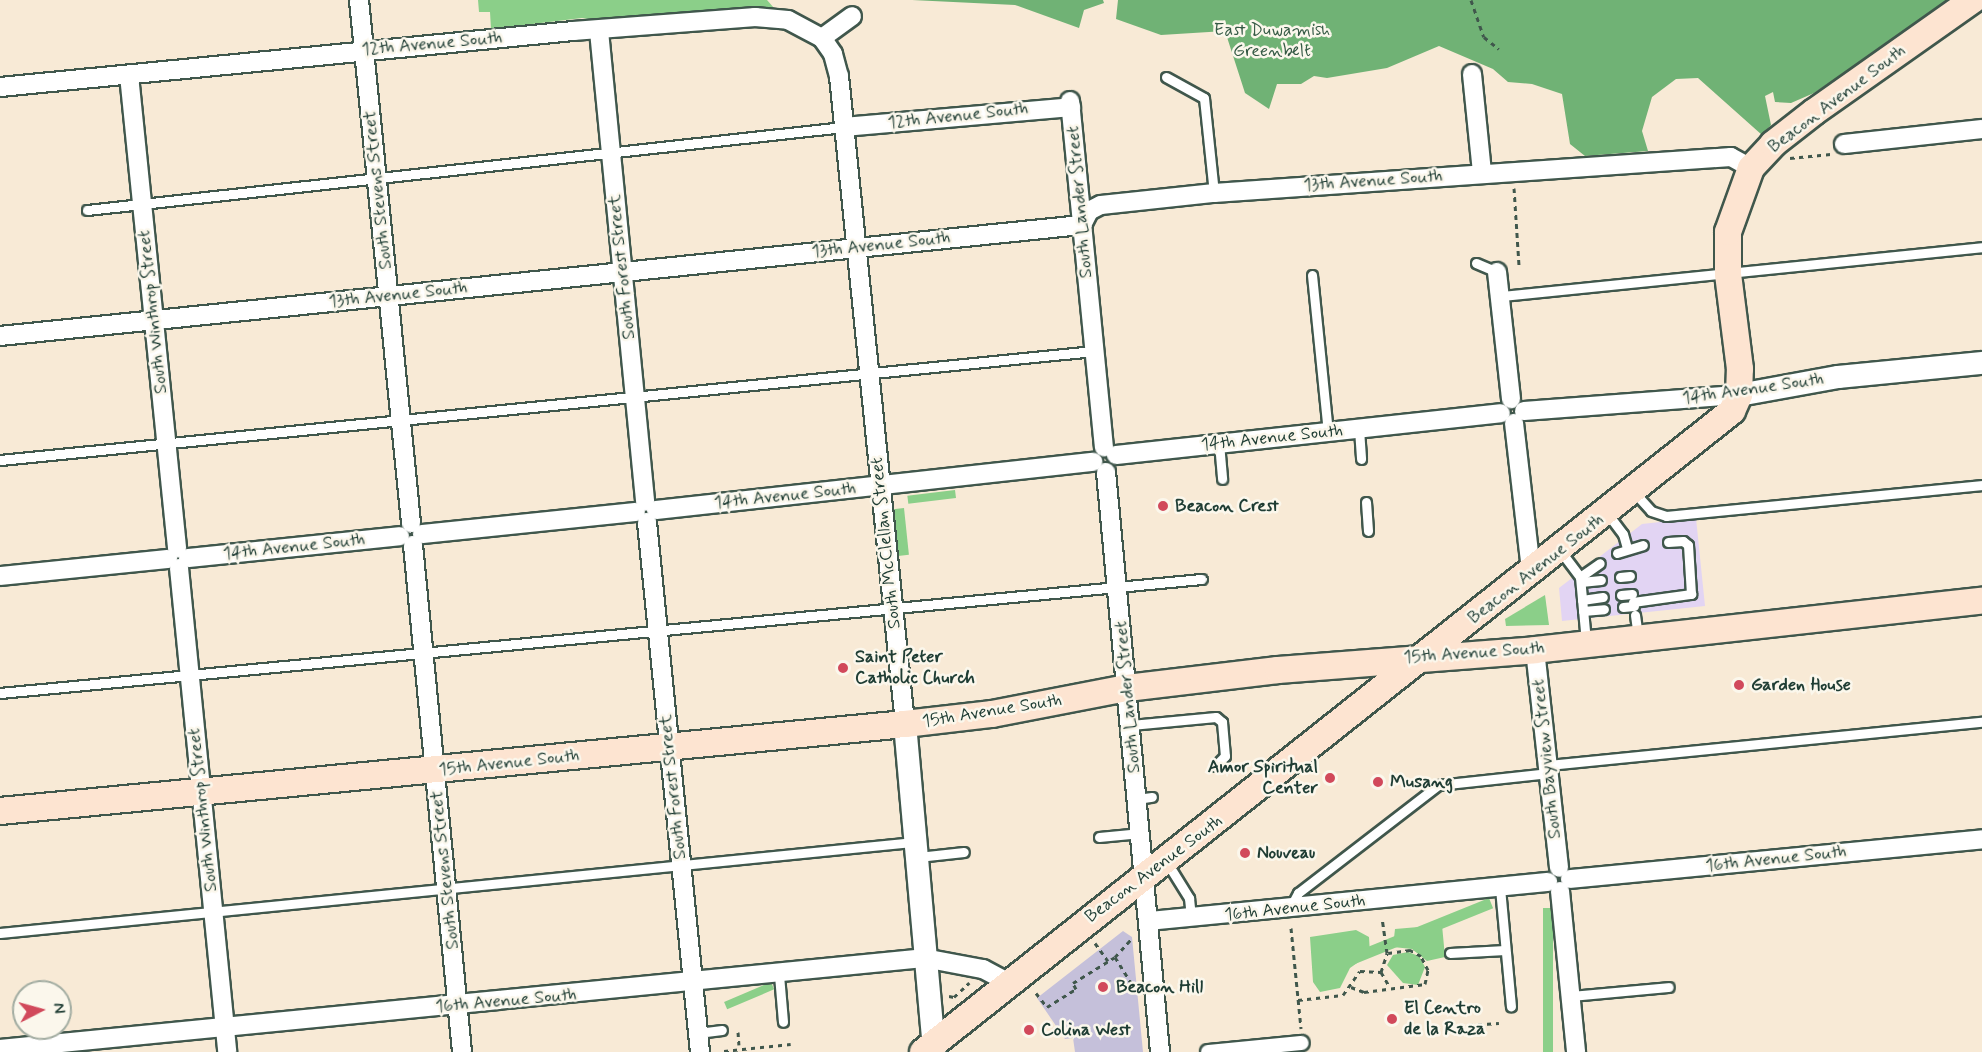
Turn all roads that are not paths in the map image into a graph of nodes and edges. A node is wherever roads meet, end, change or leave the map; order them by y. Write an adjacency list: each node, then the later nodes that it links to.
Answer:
1 (359, 0): 6 (street, South Stevens Street)
2 (1973, 0): 16 (main road, Beacon Avenue South)
3 (852, 16): 5 (street)
4 (599, 32): 5 (street, 12th Avenue South); 6 (street, 12th Avenue South); 15 (street, South Forest Street)
5 (822, 38): 12 (street, South McClellan Street)
6 (364, 50): 8 (street, 12th Avenue South); 18 (street, South Stevens Street)
7 (1472, 74): 17 (street)
8 (129, 75): 10 (street, 12th Avenue South); 20 (street, South Winthrop Street)
9 (1166, 77): 19 (lane)
10 (0, 87)
11 (1071, 104): 12 (street, 12th Avenue South); 22 (street, South Lander Street)
12 (844, 127): 15 (lane); 24 (street, South McClellan Street)
13 (1982, 129): 14 (street)
14 (1841, 149)
15 (611, 152): 18 (lane); 26 (street, South Forest Street)
16 (1751, 168): 17 (street, 13th Avenue South); 28 (main road, Beacon Avenue South)
17 (1482, 173): 19 (street, 13th Avenue South)
18 (376, 177): 20 (lane); 30 (street, South Stevens Street)
19 (1214, 193): 22 (street, 13th Avenue South)
20 (142, 204): 21 (lane); 32 (street, South Winthrop Street)
21 (87, 210)
22 (1082, 225): 24 (street, 13th Avenue South); 34 (street, South Lander Street)
23 (1982, 247): 28 (lane)
24 (856, 248): 26 (street, 13th Avenue South); 36 (street, South McClellan Street)
25 (1476, 263): 27 (lane)
26 (622, 272): 30 (street, 13th Avenue South); 38 (street, South Forest Street)
27 (1497, 272): 31 (street)
28 (1728, 274): 31 (lane); 37 (main road, Beacon Avenue South)
29 (1312, 275): 42 (lane)
30 (388, 296): 32 (street, 13th Avenue South); 40 (street, South Stevens Street)
31 (1502, 296): 39 (street)
32 (154, 320): 33 (street, 13th Avenue South); 43 (street, South Winthrop Street)
33 (0, 336)
34 (1094, 351): 36 (lane); 45 (street, South Lander Street)
35 (1982, 363): 37 (street, 14th Avenue South)
36 (869, 372): 38 (lane); 50 (street, South McClellan Street)
37 (1739, 395): 39 (street, 14th Avenue South); 52 (main road, Beacon Avenue South)
38 (635, 398): 40 (lane); 54 (street, South Forest Street)
39 (1512, 411): 41 (street, 14th Avenue South); 65 (street)
40 (400, 420): 43 (lane); 57 (street, South Stevens Street)
41 (1359, 429): 42 (street, 14th Avenue South); 46 (lane)
42 (1328, 432): 44 (street, 14th Avenue South)
43 (166, 441): 47 (lane); 63 (street, South Winthrop Street)
44 (1219, 443): 45 (street, 14th Avenue South); 49 (lane)
45 (1110, 451): 48 (street)
46 (1361, 459)
47 (0, 460)
48 (1100, 467): 50 (street, 14th Avenue South); 72 (street, South Lander Street)
49 (1222, 479)
50 (880, 485): 54 (street, 14th Avenue South); 78 (street, South McClellan Street)
51 (1982, 485): 52 (lane)
52 (1634, 492): 55 (main road, Beacon Avenue South)
53 (1366, 502): 56 (lane)
54 (646, 512): 57 (street, 14th Avenue South); 82 (street, South Forest Street)
55 (1607, 513): 60 (lane); 61 (main road, Beacon Avenue South)
56 (1368, 531)
57 (411, 535): 63 (street, 14th Avenue South); 85 (street, South Stevens Street)
58 (1668, 542): 81 (lane)
59 (1643, 545): 60 (lane)
60 (1627, 548): 62 (lane)
61 (1559, 549): 65 (main road, Beacon Avenue South); 70 (lane)
62 (1617, 553)
63 (178, 559): 66 (street, 14th Avenue South); 87 (street, South Winthrop Street)
64 (1600, 563): 70 (lane)
65 (1531, 571): 86 (main road, Beacon Avenue South)
66 (0, 576)
67 (1630, 576): 68 (lane)
68 (1620, 577)
69 (1202, 579): 72 (lane)
70 (1580, 579): 71 (lane); 75 (lane)
71 (1601, 580)
72 (1117, 588): 78 (lane); 88 (street, South Lander Street)
73 (1621, 595): 81 (lane)
74 (1603, 597): 75 (lane)
75 (1582, 600): 80 (lane)
76 (1982, 601): 81 (main road, 15th Avenue South)
77 (1623, 607): 81 (lane)
78 (893, 608): 82 (lane); 91 (street, South McClellan Street)
79 (1604, 609): 80 (lane)
80 (1584, 611): 83 (lane)
81 (1634, 611): 83 (main road, 15th Avenue South)
82 (658, 631): 85 (lane); 93 (street, South Forest Street)
83 (1587, 644): 84 (main road, 15th Avenue South)
84 (1535, 650): 86 (main road, 15th Avenue South); 95 (street, South Bayview Street)
85 (423, 652): 87 (lane); 96 (street, South Stevens Street)
86 (1423, 657): 88 (main road, 15th Avenue South); 104 (main road, Beacon Avenue South)
87 (189, 675): 89 (lane); 97 (street, South Winthrop Street)
88 (1127, 688): 91 (main road, 15th Avenue South); 92 (street, South Lander Street)
89 (0, 693)
90 (1982, 722): 95 (lane)
91 (904, 724): 93 (main road, 15th Avenue South); 102 (street, South McClellan Street)
92 (1131, 725): 94 (lane); 99 (street, South Lander Street)
93 (669, 747): 96 (main road, 15th Avenue South); 105 (street, South Forest Street)
94 (1215, 766)
95 (1548, 769): 107 (street, South Bayview Street); 110 (lane)
96 (435, 771): 97 (main road, 15th Avenue South); 108 (street, South Stevens Street)
97 (201, 792): 98 (main road, 15th Avenue South); 111 (street, South Winthrop Street)
98 (0, 811)
99 (1141, 833): 100 (lane); 106 (street, South Lander Street)
100 (1099, 837)
101 (1982, 839): 107 (street, 16th Avenue South)
102 (915, 849): 103 (lane); 105 (lane); 117 (street, South McClellan Street)
103 (964, 852)
104 (1166, 861): 106 (main road, Beacon Avenue South); 112 (lane)
105 (681, 864): 108 (lane); 120 (street, South Forest Street)
106 (1145, 878): 113 (street, South Lander Street); 119 (main road, Beacon Avenue South)
107 (1559, 880): 109 (street, 16th Avenue South); 122 (street, South Bayview Street)
108 (446, 887): 111 (lane); 123 (street, South Stevens Street)
109 (1500, 888): 110 (street, 16th Avenue South); 115 (lane)
110 (1290, 909): 112 (street, 16th Avenue South)
111 (213, 911): 114 (lane); 126 (street, South Winthrop Street)
112 (1191, 918): 113 (street, 16th Avenue South)
113 (1149, 921): 135 (street, South Lander Street)
114 (0, 933)
115 (1505, 950): 116 (lane); 124 (lane)
116 (1450, 953)
117 (924, 958): 118 (street, 16th Avenue South); 119 (street, 16th Avenue South); 131 (street, South McClellan Street)
118 (779, 975): 120 (street, 16th Avenue South); 125 (lane)
119 (1007, 982): 131 (main road, Beacon Avenue South)
120 (693, 983): 123 (street, 16th Avenue South); 128 (street, South Forest Street)
121 (1669, 987): 122 (lane)
122 (1570, 996): 137 (street, South Bayview Street)
123 (458, 1006): 126 (street, 16th Avenue South); 133 (street, South Stevens Street)
124 (1510, 1006)
125 (783, 1022)
126 (225, 1028): 130 (street, 16th Avenue South); 132 (street, South Winthrop Street)
127 (722, 1030): 128 (lane)
128 (698, 1033): 134 (street, South Forest Street)
129 (1302, 1043): 136 (street)
130 (0, 1049)
131 (930, 1049)
132 (227, 1052)
133 (462, 1052)
134 (700, 1052)
135 (1160, 1052)
136 (1208, 1052)
137 (1576, 1052)

